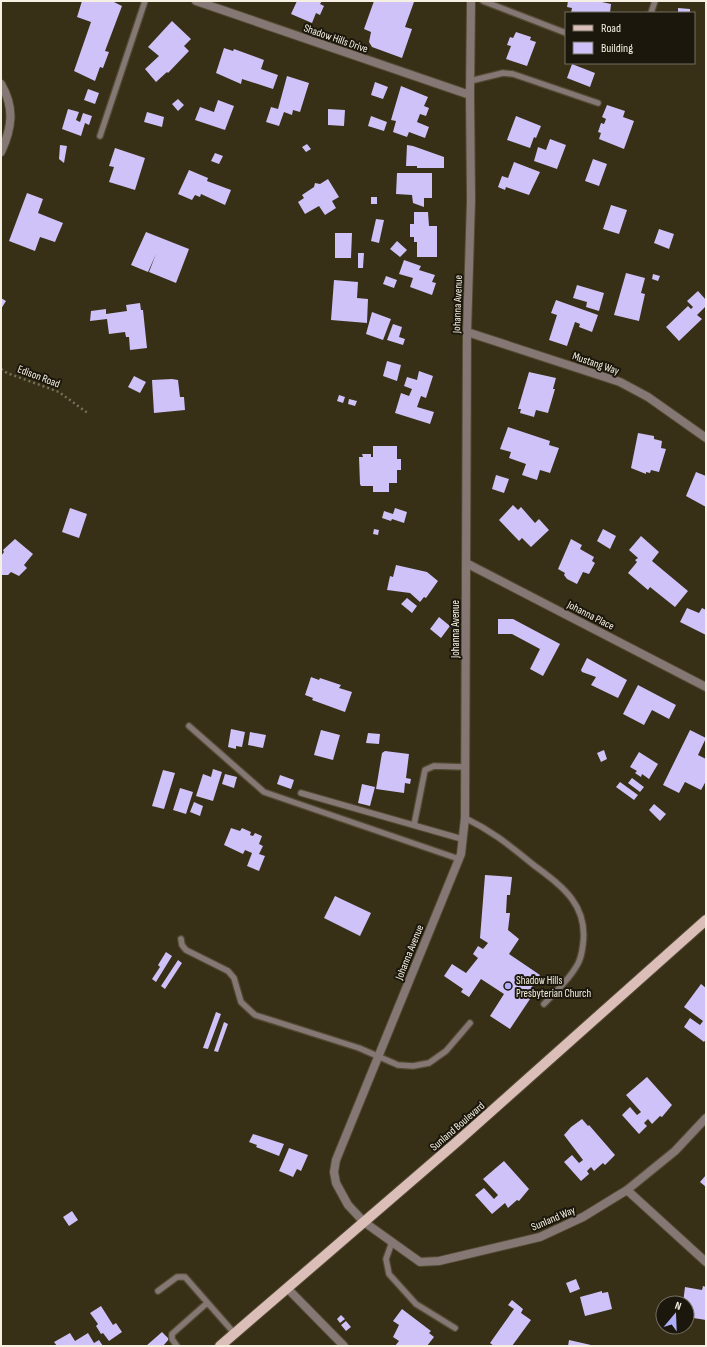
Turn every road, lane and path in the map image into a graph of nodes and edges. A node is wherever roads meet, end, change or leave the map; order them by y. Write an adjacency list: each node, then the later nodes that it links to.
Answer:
1 (145, 1): 12 (lane)
2 (196, 1): 10 (street, Shadow Hills Drive)
3 (471, 1): 8 (street, Johanna Avenue)
4 (483, 1): 7 (lane)
5 (655, 1): 6 (lane)
6 (651, 12)
7 (565, 32)
8 (470, 81): 10 (street, Johanna Avenue); 11 (lane)
9 (1, 84): 13 (street)
10 (470, 95): 14 (street, Johanna Avenue)
11 (598, 103)
12 (100, 136)
13 (1, 152)
14 (467, 332): 17 (street, Mustang Way); 18 (street, Johanna Avenue)
15 (1, 369): 16 (path, Edison Road)
16 (89, 414)
17 (706, 438)
18 (466, 563): 19 (street, Johanna Place); 21 (street, Johanna Avenue)
19 (706, 688)
20 (188, 726): 26 (lane)
21 (465, 767): 23 (street, Johanna Avenue); 24 (lane)
22 (301, 793): 24 (lane)
23 (465, 818): 25 (street, Johanna Avenue); 29 (lane)
24 (414, 825): 25 (lane)
25 (462, 839): 26 (street, Johanna Avenue)
26 (459, 859): 31 (street, Johanna Avenue)
27 (706, 920): 34 (main road, Sunland Boulevard)
28 (181, 939): 31 (lane)
29 (544, 1004)
30 (470, 1023): 31 (lane)
31 (379, 1056): 34 (street, Johanna Avenue)
32 (706, 1118): 33 (street, Sunland Way)
33 (627, 1190): 35 (street, Sunland Way); 36 (street)
34 (364, 1222): 35 (street, Sunland Way); 37 (main road, Sunland Boulevard)
35 (392, 1242): 40 (lane)
36 (706, 1262)
37 (288, 1289): 41 (main road, Sunland Boulevard); 44 (street)
38 (158, 1291): 39 (lane)
39 (207, 1303): 41 (lane); 42 (lane)
40 (455, 1328)
41 (235, 1334): 43 (main road, Sunland Boulevard)
42 (177, 1346)
43 (220, 1346)
44 (344, 1346)

